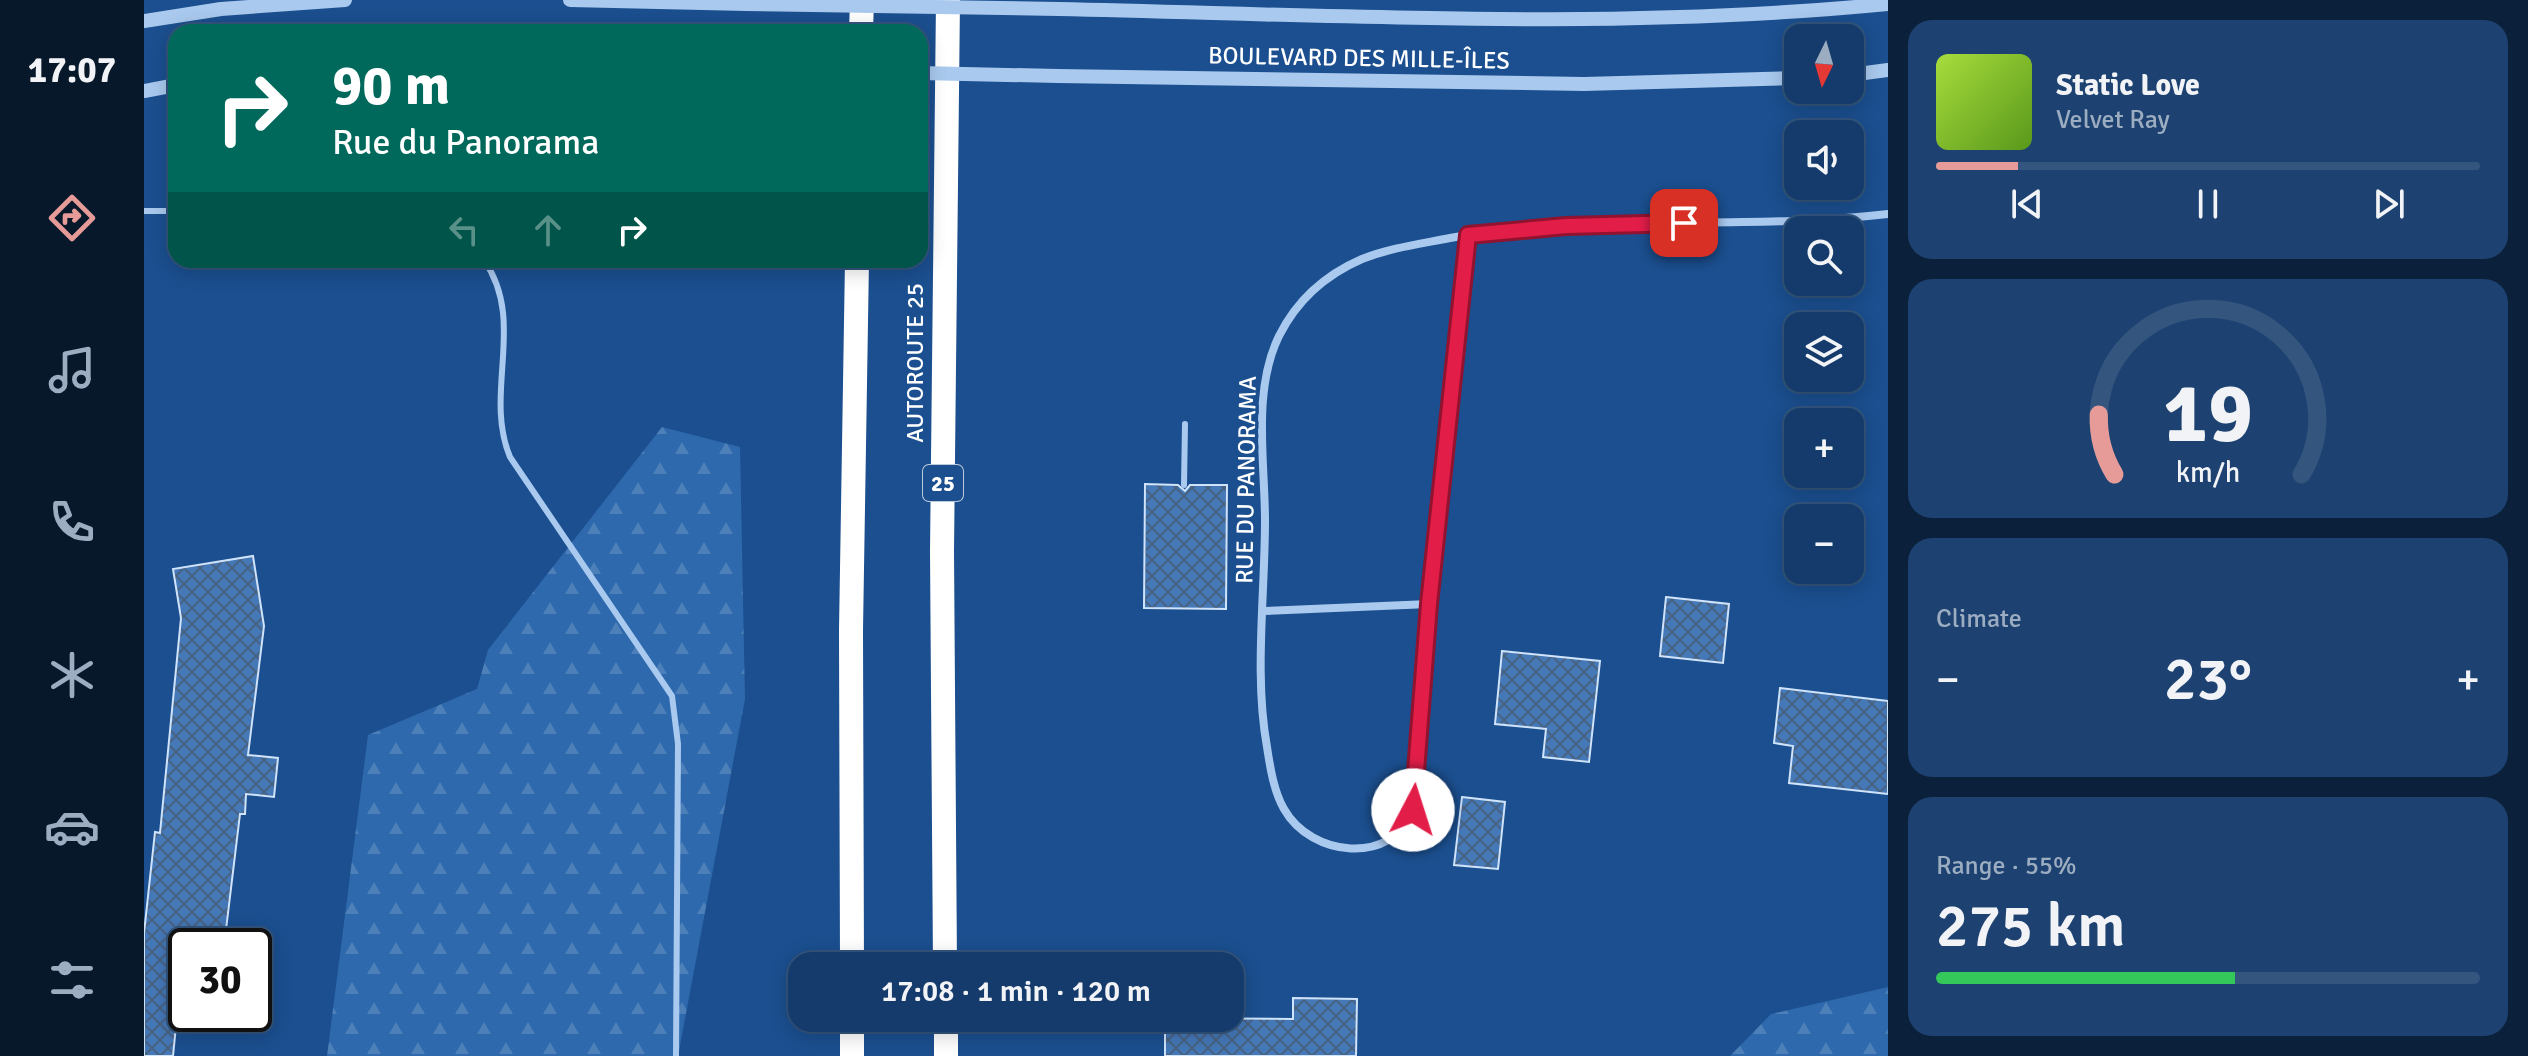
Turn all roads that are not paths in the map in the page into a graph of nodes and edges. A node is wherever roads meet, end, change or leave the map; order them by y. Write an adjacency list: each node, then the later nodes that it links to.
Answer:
1 (345, 0): 6 (street)
2 (570, 0): 5 (street, BOULEVARD DES MILLE-ÎLES, bridge)
3 (862, 0): 7 (highway)
4 (948, 0): 25 (highway, AUTOROUTE 25 / 25)
5 (1888, 4)
6 (144, 21)
7 (861, 24)
8 (1888, 70): 10 (street)
9 (928, 73): 11 (street, BOULEVARD DES MILLE-ÎLES, bridge)
10 (1864, 73)
11 (1784, 78)
12 (168, 86): 13 (street)
13 (144, 91)
14 (144, 211): 15 (lane)
15 (168, 211)
16 (1888, 214): 17 (street, RUE DU PANORAMA)
17 (1468, 235): 22 (street, RUE DU PANORAMA); 23 (street, RUE DU PANORAMA)
18 (489, 268): 28 (lane)
19 (857, 268): 24 (highway)
20 (1185, 424): 21 (lane)
21 (1184, 485)
22 (1429, 604): 23 (street, RUE DU PANORAMA); 23 (street, RUE DU PANORAMA)
23 (1264, 611)
24 (852, 952)
25 (945, 952)
26 (852, 1032): 29 (highway)
27 (946, 1032): 30 (highway)
28 (676, 1056)
29 (852, 1056)
30 (946, 1056)

